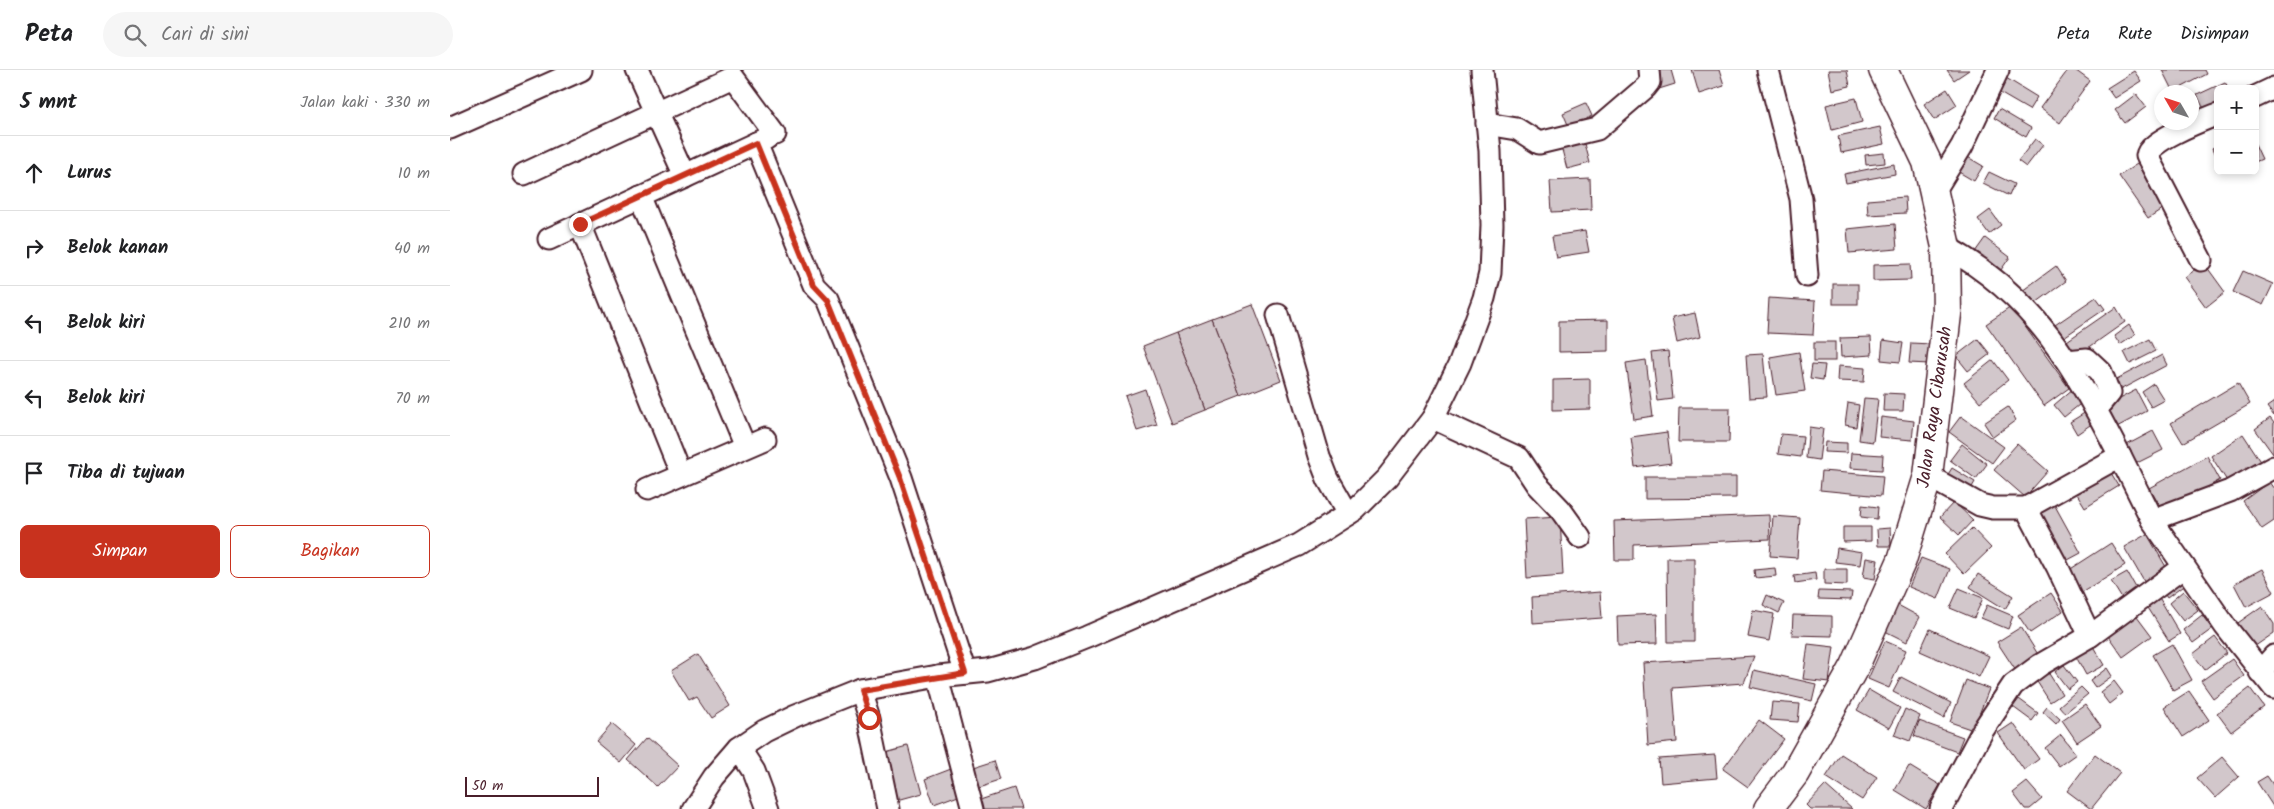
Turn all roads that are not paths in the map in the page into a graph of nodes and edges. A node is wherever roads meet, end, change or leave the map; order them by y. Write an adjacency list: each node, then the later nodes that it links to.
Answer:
1 (581, 70): 13 (street)
2 (636, 70): 10 (street)
3 (1482, 70): 12 (street)
4 (1649, 70): 12 (street)
5 (1768, 70): 23 (street)
6 (1882, 70): 17 (main road, Jalan Raya Cibarusah)
7 (1998, 70): 17 (street)
8 (2274, 88): 9 (street)
9 (2259, 95)
10 (656, 113): 14 (street); 15 (street); 16 (street)
11 (2214, 116): 22 (street)
12 (1488, 126): 25 (street)
13 (450, 128)
14 (756, 143): 16 (street); 40 (street)
15 (524, 174)
16 (685, 176): 18 (street)
17 (1935, 190): 21 (main road, Jalan Raya Cibarusah)
18 (641, 196): 19 (street); 27 (street)
19 (580, 224): 20 (street); 30 (street)
20 (549, 239)
21 (1946, 247): 28 (street); 31 (main road, Jalan Raya Cibarusah)
22 (2201, 260)
23 (1807, 276)
24 (1278, 315): 34 (street)
25 (1436, 420): 34 (street); 36 (street)
26 (765, 439): 27 (street)
27 (745, 447): 30 (street)
28 (2120, 456): 33 (street); 35 (street)
29 (2274, 468): 35 (street)
30 (681, 475): 32 (street)
31 (1928, 476): 33 (street); 49 (main road, Jalan Raya Cibarusah)
32 (647, 490)
33 (2026, 508): 38 (street)
34 (1348, 514): 40 (street)
35 (2152, 520): 37 (street)
36 (1580, 537)
37 (2184, 567): 38 (street); 41 (street)
38 (2090, 636): 50 (street)
39 (2274, 656): 41 (street)
40 (965, 673): 42 (street)
41 (2267, 680)
42 (941, 687): 43 (street); 48 (street)
43 (861, 694): 44 (street); 47 (street)
44 (739, 749): 45 (street); 46 (street)
45 (692, 809)
46 (768, 809)
47 (888, 809)
48 (973, 809)
49 (1768, 809)
50 (1941, 809)

